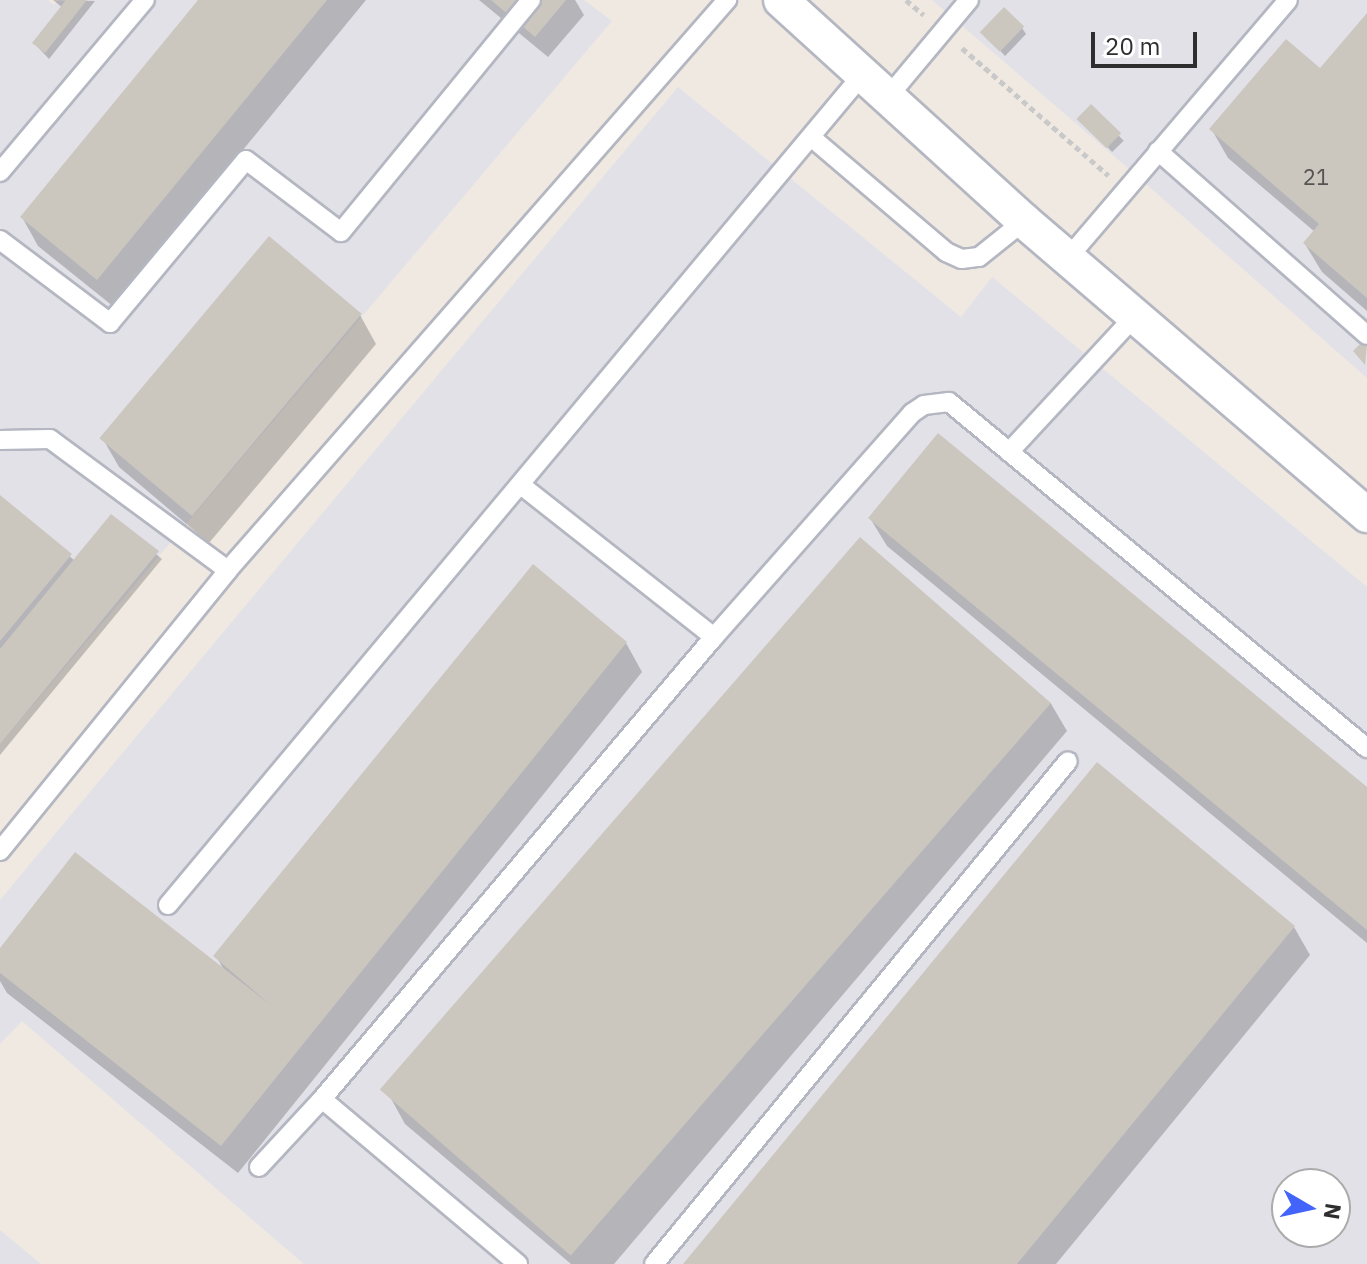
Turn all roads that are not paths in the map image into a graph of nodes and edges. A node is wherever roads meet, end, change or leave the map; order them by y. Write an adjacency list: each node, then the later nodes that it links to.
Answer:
1 (145, 0): 11 (lane)
2 (531, 0): 13 (lane)
3 (727, 0): 21 (lane)
4 (781, 0): 7 (street)
5 (969, 0): 8 (lane)
6 (1288, 0): 10 (lane)
7 (862, 75): 8 (street); 9 (lane)
8 (887, 98): 12 (street)
9 (811, 137): 12 (lane); 19 (lane)
10 (1158, 151): 14 (lane); 16 (lane)
11 (0, 172)
12 (1024, 221): 14 (street)
13 (0, 240)
14 (1067, 259): 15 (street)
15 (1135, 316): 18 (lane); 20 (street)
16 (1367, 335)
17 (0, 440): 21 (lane)
18 (1009, 452): 22 (lane); 23 (lane)
19 (522, 486): 22 (lane); 26 (lane)
20 (1367, 515)
21 (228, 570): 25 (lane)
22 (714, 637): 27 (lane)
23 (1367, 748)
24 (1068, 761): 30 (lane)
25 (0, 851)
26 (168, 905)
27 (322, 1099): 28 (lane); 29 (lane)
28 (259, 1167)
29 (518, 1264)
30 (654, 1264)

